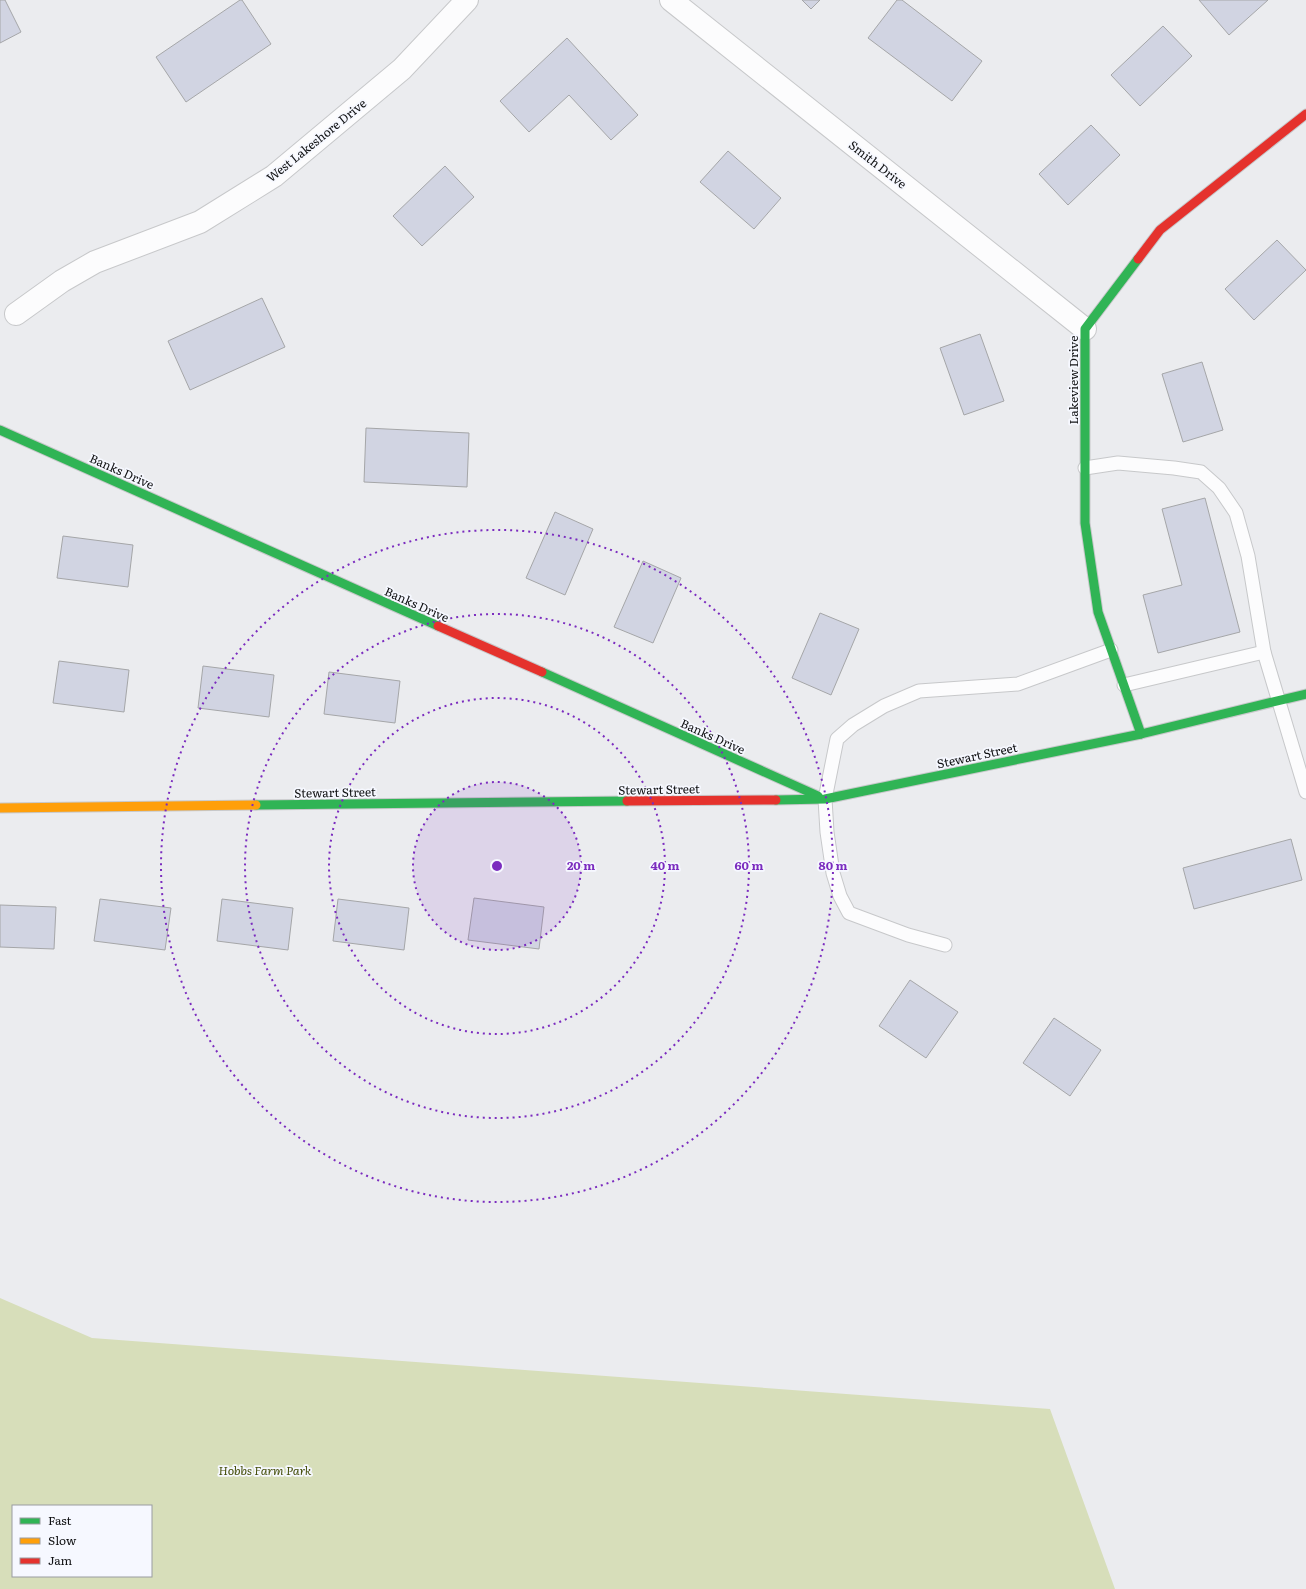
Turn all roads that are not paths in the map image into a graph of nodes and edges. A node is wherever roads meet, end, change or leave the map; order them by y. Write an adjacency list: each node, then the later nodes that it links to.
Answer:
1 (467, 0): 4 (street, West Lakeshore Drive)
2 (671, 0): 5 (street, Smith Drive)
3 (1306, 114): 5 (street, Lakeview Drive)
4 (16, 314)
5 (1085, 329): 7 (street, Lakeview Drive)
6 (0, 430): 15 (street, Banks Drive)
7 (1085, 468): 8 (street, Lakeview Drive); 9 (lane)
8 (1111, 650): 10 (street, Lakeview Drive); 15 (lane)
9 (1264, 652): 10 (lane); 12 (lane)
10 (1124, 685): 13 (street, Lakeview Drive)
11 (1306, 694): 12 (street, Stewart Street)
12 (1279, 701): 13 (street, Stewart Street); 14 (lane)
13 (1141, 734): 15 (street, Stewart Street)
14 (1306, 792)
15 (825, 799): 16 (street, Stewart Street); 17 (lane)
16 (0, 808)
17 (945, 945)

